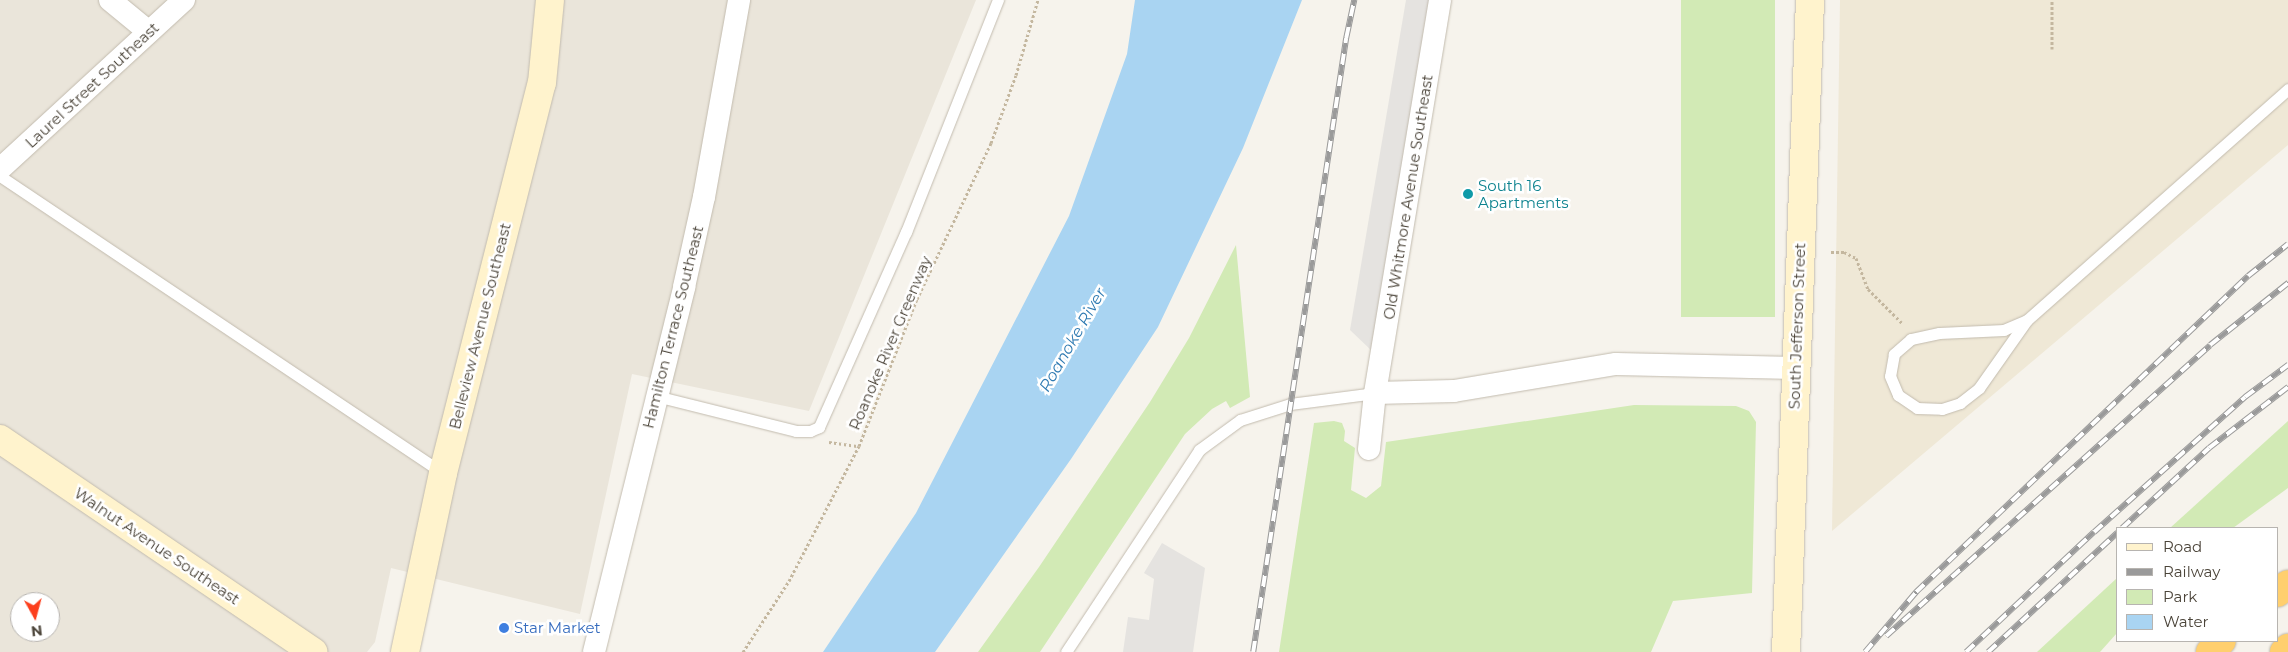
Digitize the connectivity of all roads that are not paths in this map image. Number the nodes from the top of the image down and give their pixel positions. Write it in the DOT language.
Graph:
graph roads {
  1 [pos="110,0"];
  2 [pos="184,0"];
  3 [pos="550,0"];
  4 [pos="739,0"];
  5 [pos="998,0"];
  6 [pos="1440,0"];
  7 [pos="1810,0"];
  8 [pos="149,32"];
  9 [pos="2288,89"];
  10 [pos="0,169"];
  11 [pos="0,176"];
  12 [pos="2028,320"];
  13 [pos="1795,368"];
  14 [pos="1375,393"];
  15 [pos="656,396"];
  16 [pos="0,439"];
  17 [pos="1369,449"];
  18 [pos="443,473"];
  19 [pos="2288,584"];
  20 [pos="2278,592"];
  21 [pos="2221,642"];
  22 [pos="2288,648"];
  23 [pos="314,652"];
  24 [pos="405,652"];
  25 [pos="594,652"];
  26 [pos="1066,652"];
  27 [pos="1786,652"];
  28 [pos="2210,652"];
  29 [pos="2284,652"];
  1 -- 8 [label="street"];
  2 -- 8 [label="street, Laurel Street Southeast"];
  3 -- 18 [label="street, Belleview Avenue Southeast"];
  4 -- 15 [label="street, Hamilton Terrace Southeast"];
  5 -- 15 [label="lane"];
  6 -- 14 [label="street, Old Whitmore Avenue Southeast"];
  7 -- 13 [label="street, South Jefferson Street"];
  8 -- 10 [label="street, Laurel Street Southeast"];
  9 -- 12 [label="lane"];
  11 -- 18 [label="lane"];
  12 -- 12 [label="lane"];
  13 -- 14 [label="street"];
  13 -- 27 [label="street, South Jefferson Street"];
  14 -- 17 [label="street, Old Whitmore Avenue Southeast"];
  14 -- 26 [label="lane"];
  15 -- 25 [label="street, Hamilton Terrace Southeast"];
  16 -- 23 [label="street, Walnut Avenue Southeast"];
  18 -- 24 [label="street, Belleview Avenue Southeast"];
  19 -- 20 [label="highway"];
  21 -- 28 [label="highway"];
  22 -- 29 [label="highway"];
}
